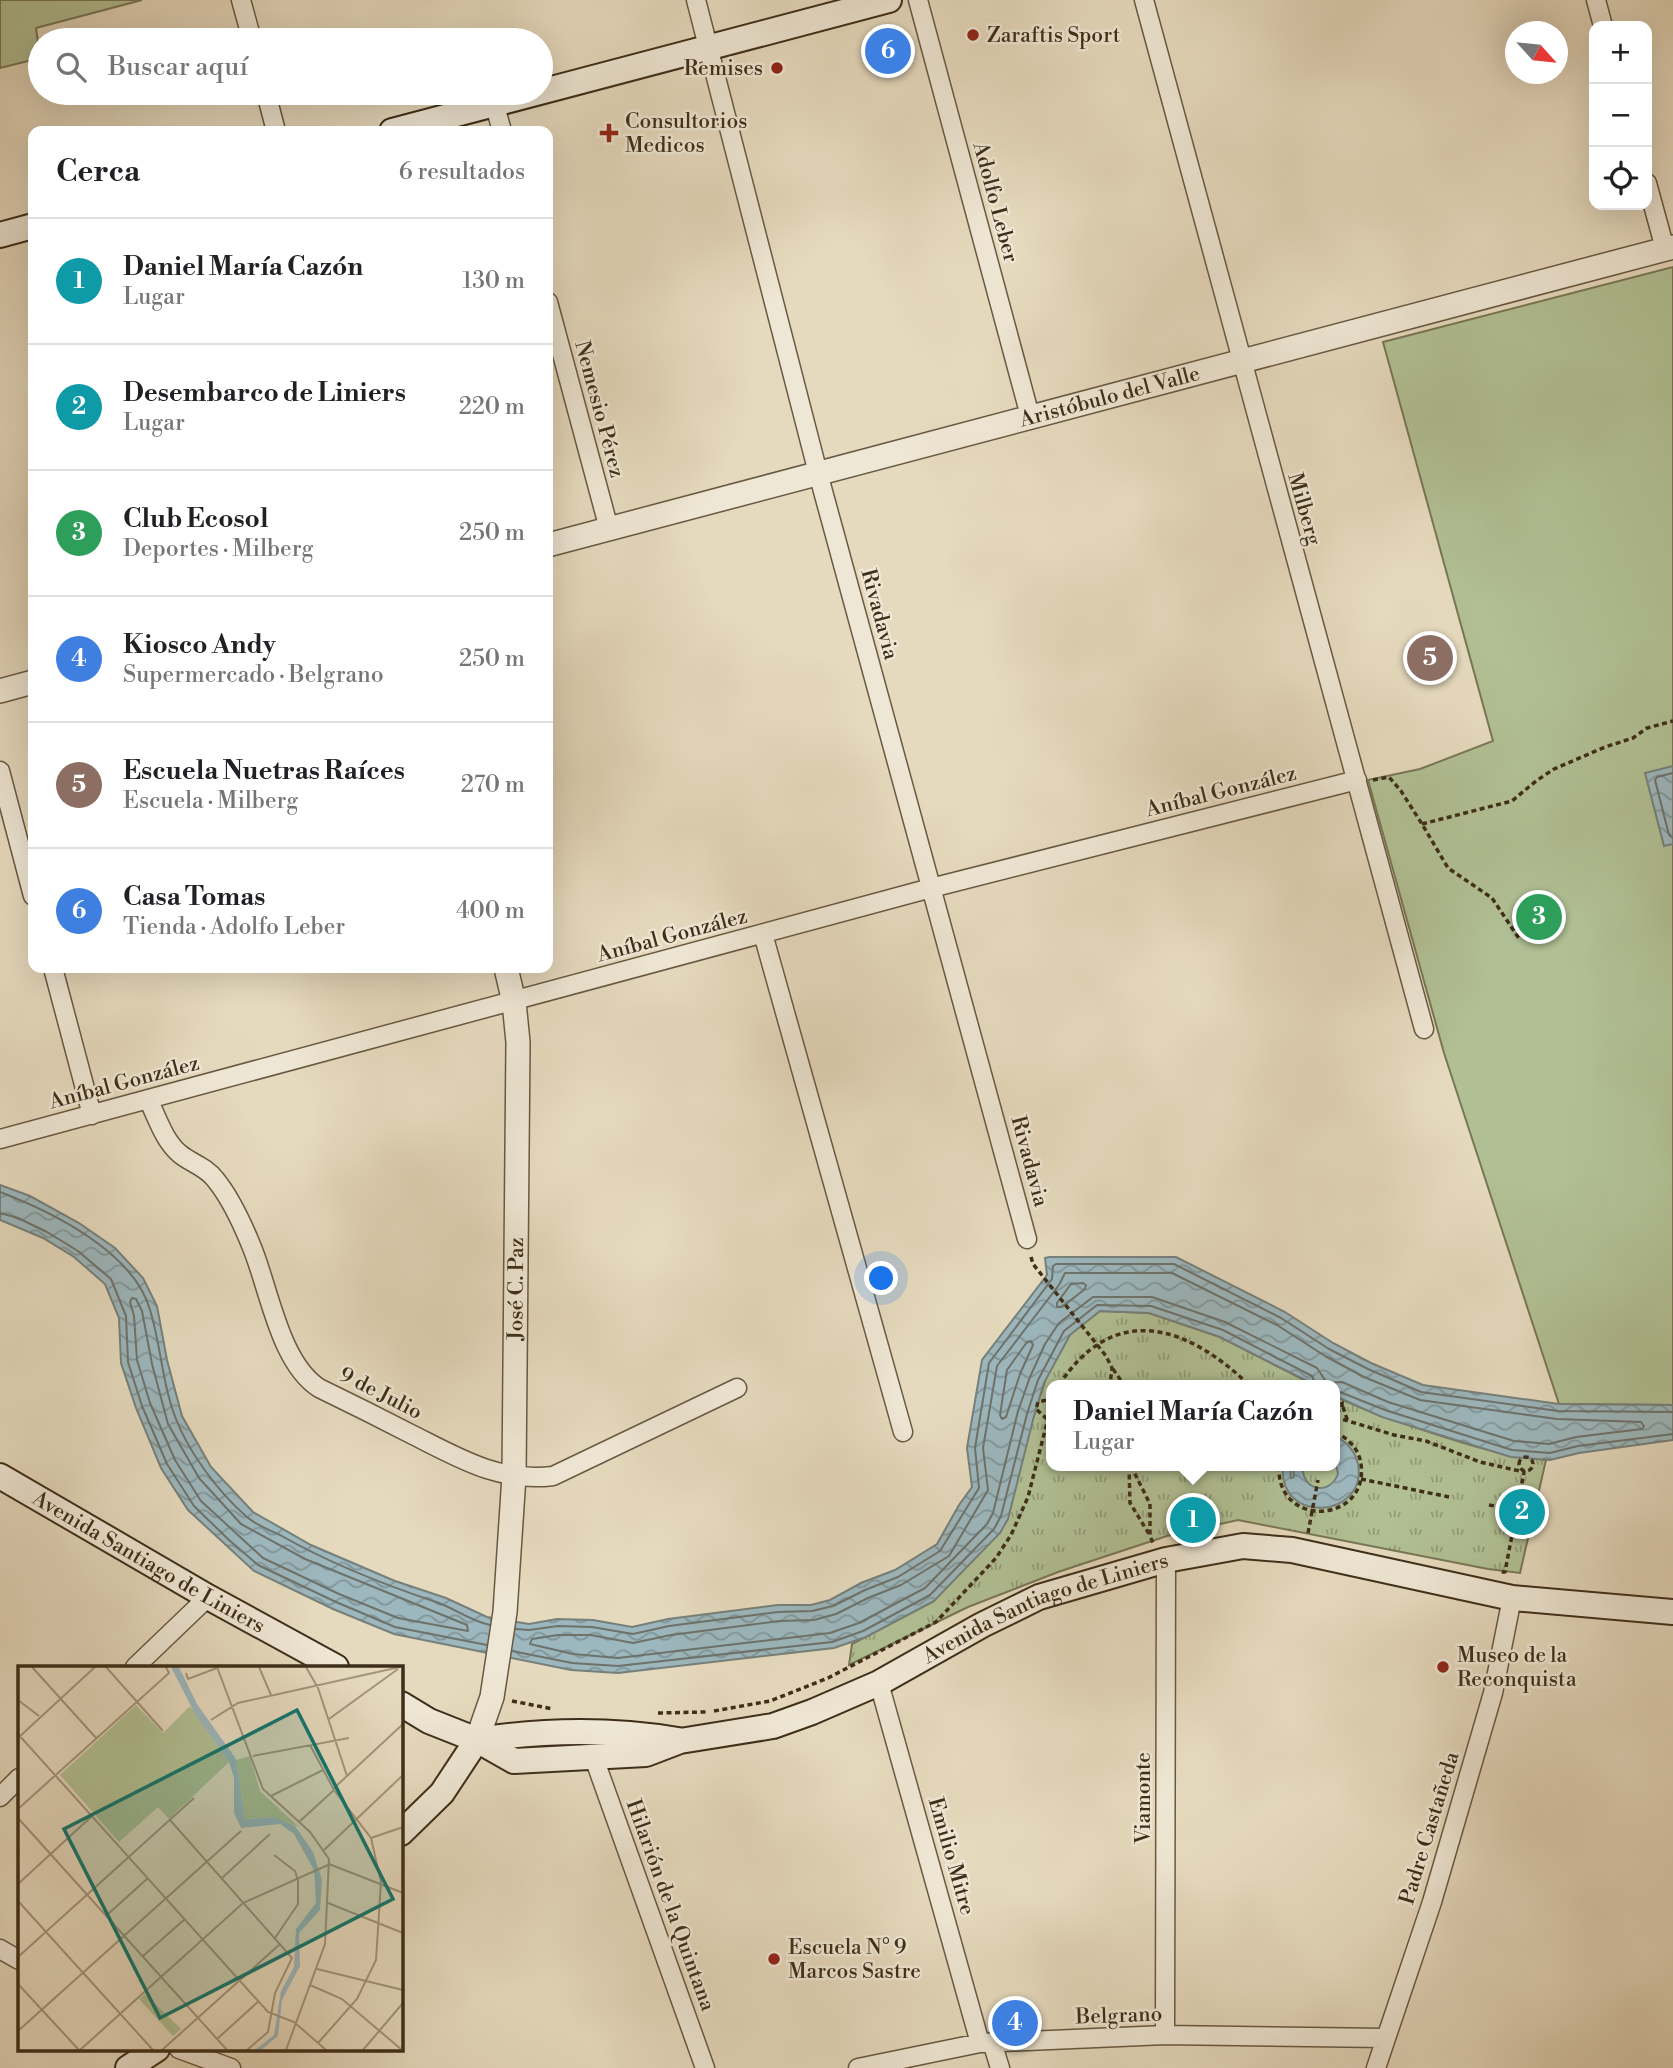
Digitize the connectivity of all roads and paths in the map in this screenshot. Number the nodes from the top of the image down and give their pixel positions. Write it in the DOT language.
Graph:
graph roads {
  1 [pos="241,0"];
  2 [pos="695,0"];
  3 [pos="889,0"];
  4 [pos="918,0"];
  5 [pos="1144,0"];
  6 [pos="1596,0"];
  7 [pos="1602,21"];
  8 [pos="249,28"];
  9 [pos="708,47"];
  10 [pos="553,90"];
  11 [pos="269,105"];
  12 [pos="499,105"];
  13 [pos="495,106"];
  14 [pos="275,126"];
  15 [pos="413,126"];
  16 [pos="501,126"];
  17 [pos="1652,198"];
  18 [pos="28,227"];
  19 [pos="0,235"];
  20 [pos="1669,248"];
  21 [pos="553,321"];
  22 [pos="1241,360"];
  23 [pos="1030,416"];
  24 [pos="818,472"];
  25 [pos="609,528"];
  26 [pos="553,544"];
  27 [pos="28,683"];
  28 [pos="0,691"];
  29 [pos="1673,721"];
  30 [pos="0,771"];
  31 [pos="1357,780"];
  32 [pos="1422,824"];
  33 [pos="28,877"];
  34 [pos="931,888"];
  35 [pos="763,934"];
  36 [pos="1520,940"];
  37 [pos="53,973"];
  38 [pos="507,973"];
  39 [pos="514,1002"];
  40 [pos="1424,1030"];
  41 [pos="148,1099"];
  42 [pos="92,1115"];
  43 [pos="0,1139"];
  44 [pos="1027,1239"];
  45 [pos="1033,1265"];
  46 [pos="1098,1344"];
  47 [pos="1112,1368"];
  48 [pos="1063,1380"];
  49 [pos="1111,1380"];
  50 [pos="1120,1380"];
  51 [pos="1243,1380"];
  52 [pos="737,1388"];
  53 [pos="1046,1400"];
  54 [pos="1342,1402"];
  55 [pos="1340,1412"];
  56 [pos="1046,1417"];
  57 [pos="1340,1418"];
  58 [pos="1348,1422"];
  59 [pos="1046,1427"];
  60 [pos="903,1432"];
  61 [pos="1340,1435"];
  62 [pos="1130,1471"];
  63 [pos="1133,1471"];
  64 [pos="1280,1471"];
  65 [pos="1524,1472"];
  66 [pos="0,1476"];
  67 [pos="514,1476"];
  68 [pos="1361,1479"];
  69 [pos="1318,1480"];
  70 [pos="1449,1497"];
  71 [pos="1489,1505"];
  72 [pos="1312,1510"];
  73 [pos="1517,1510"];
  74 [pos="1150,1536"];
  75 [pos="1307,1538"];
  76 [pos="1166,1560"];
  77 [pos="1485,1594"];
  78 [pos="208,1597"];
  79 [pos="1512,1598"];
  80 [pos="1673,1612"];
  81 [pos="136,1666"];
  82 [pos="334,1666"];
  83 [pos="879,1682"];
  84 [pos="493,1687"];
  85 [pos="402,1705"];
  86 [pos="557,1710"];
  87 [pos="651,1713"];
  88 [pos="477,1740"];
  89 [pos="680,1741"];
  90 [pos="594,1758"];
  91 [pos="18,1779"];
  92 [pos="0,1797"];
  93 [pos="402,1832"];
  94 [pos="0,1949"];
  95 [pos="18,1959"];
  96 [pos="1165,2035"];
  97 [pos="1385,2038"];
  98 [pos="986,2042"];
  99 [pos="155,2050"];
  100 [pos="182,2050"];
  101 [pos="128,2068"];
  102 [pos="231,2068"];
  103 [pos="705,2068"];
  104 [pos="858,2068"];
  105 [pos="1000,2068"];
  106 [pos="1376,2068"];
  1 -- 8 [label="street"];
  2 -- 9 [label="street, Rivadavia"];
  3 -- 9 [label="main road"];
  4 -- 23 [label="street, Adolfo Leber"];
  5 -- 22 [label="street, Milberg"];
  6 -- 7 [label="street"];
  9 -- 10 [label="main road"];
  9 -- 24 [label="street, Rivadavia"];
  11 -- 14 [label="street"];
  12 -- 13 [label="main road"];
  13 -- 15 [label="main road"];
  13 -- 16 [label="street"];
  17 -- 20 [label="street"];
  18 -- 19 [label="main road"];
  20 -- 22 [label="street, Aristóbulo del Valle"];
  21 -- 25 [label="street, Nemesio Pérez"];
  22 -- 23 [label="street, Aristóbulo del Valle"];
  22 -- 31 [label="street, Milberg"];
  23 -- 24 [label="street, Aristóbulo del Valle"];
  24 -- 25 [label="street, Aristóbulo del Valle"];
  24 -- 34 [label="street, Rivadavia"];
  25 -- 26 [label="street, Aristóbulo del Valle"];
  27 -- 28 [label="street"];
  29 -- 32 [label="path"];
  30 -- 33 [label="street"];
  31 -- 32 [label="path"];
  31 -- 34 [label="street, Aníbal González"];
  31 -- 40 [label="street, Milberg"];
  32 -- 36 [label="path"];
  34 -- 35 [label="street, Aníbal González"];
  34 -- 44 [label="street, Rivadavia"];
  35 -- 39 [label="street, Aníbal González"];
  35 -- 60 [label="street"];
  37 -- 42 [label="street"];
  38 -- 39 [label="street, José C. Paz"];
  39 -- 41 [label="street, Aníbal González"];
  39 -- 67 [label="street, José C. Paz"];
  41 -- 42 [label="street, Aníbal González"];
  41 -- 67 [label="street, 9 de Julio"];
  42 -- 43 [label="street, Aníbal González"];
  45 -- 46 [label="path"];
  46 -- 47 [label="path"];
  46 -- 48 [label="path"];
  46 -- 51 [label="path"];
  47 -- 49 [label="path"];
  47 -- 50 [label="path"];
  52 -- 67 [label="street, 9 de Julio"];
  53 -- 56 [label="path"];
  54 -- 55 [label="path"];
  54 -- 58 [label="path"];
  57 -- 58 [label="path"];
  58 -- 65 [label="path"];
  59 -- 87 [label="path"];
  61 -- 68 [label="path"];
  62 -- 74 [label="path"];
  63 -- 74 [label="path"];
  64 -- 72 [label="path"];
  65 -- 65 [label="path"];
  65 -- 73 [label="path"];
  66 -- 78 [label="main road, Avenida Santiago de Liniers"];
  67 -- 84 [label="street, José C. Paz"];
  68 -- 70 [label="path"];
  68 -- 72 [label="path"];
  69 -- 72 [label="path"];
  71 -- 73 [label="path"];
  72 -- 75 [label="path"];
  73 -- 77 [label="path"];
  74 -- 76 [label="path"];
  76 -- 77 [label="main road, Avenida Santiago de Liniers"];
  76 -- 83 [label="main road, Avenida Santiago de Liniers"];
  76 -- 96 [label="street, Viamonte"];
  77 -- 79 [label="main road, Avenida Santiago de Liniers"];
  78 -- 81 [label="street"];
  78 -- 82 [label="main road, Avenida Santiago de Liniers"];
  79 -- 80 [label="main road, Avenida Santiago de Liniers"];
  79 -- 97 [label="street, Padre Castañeda"];
  83 -- 89 [label="main road, Avenida Santiago de Liniers"];
  83 -- 98 [label="street, Emilio Mitre"];
  84 -- 86 [label="path"];
  84 -- 88 [label="street, José C. Paz"];
  85 -- 88 [label="main road, Avenida Santiago de Liniers"];
  88 -- 89 [label="main road, Avenida Santiago de Liniers"];
  88 -- 90 [label="main road, Avenida Santiago de Liniers"];
  88 -- 93 [label="main road"];
  89 -- 90 [label="main road, Avenida Santiago de Liniers"];
  90 -- 103 [label="street, Hilarión de la Quintana"];
  91 -- 92 [label="street"];
  94 -- 95 [label="street"];
  96 -- 97 [label="street, Belgrano"];
  96 -- 98 [label="street, Belgrano"];
  97 -- 106 [label="street, Padre Castañeda"];
  98 -- 104 [label="street, Belgrano"];
  98 -- 105 [label="street, Emilio Mitre"];
  99 -- 101 [label="main road"];
  100 -- 102 [label="street"];
}
